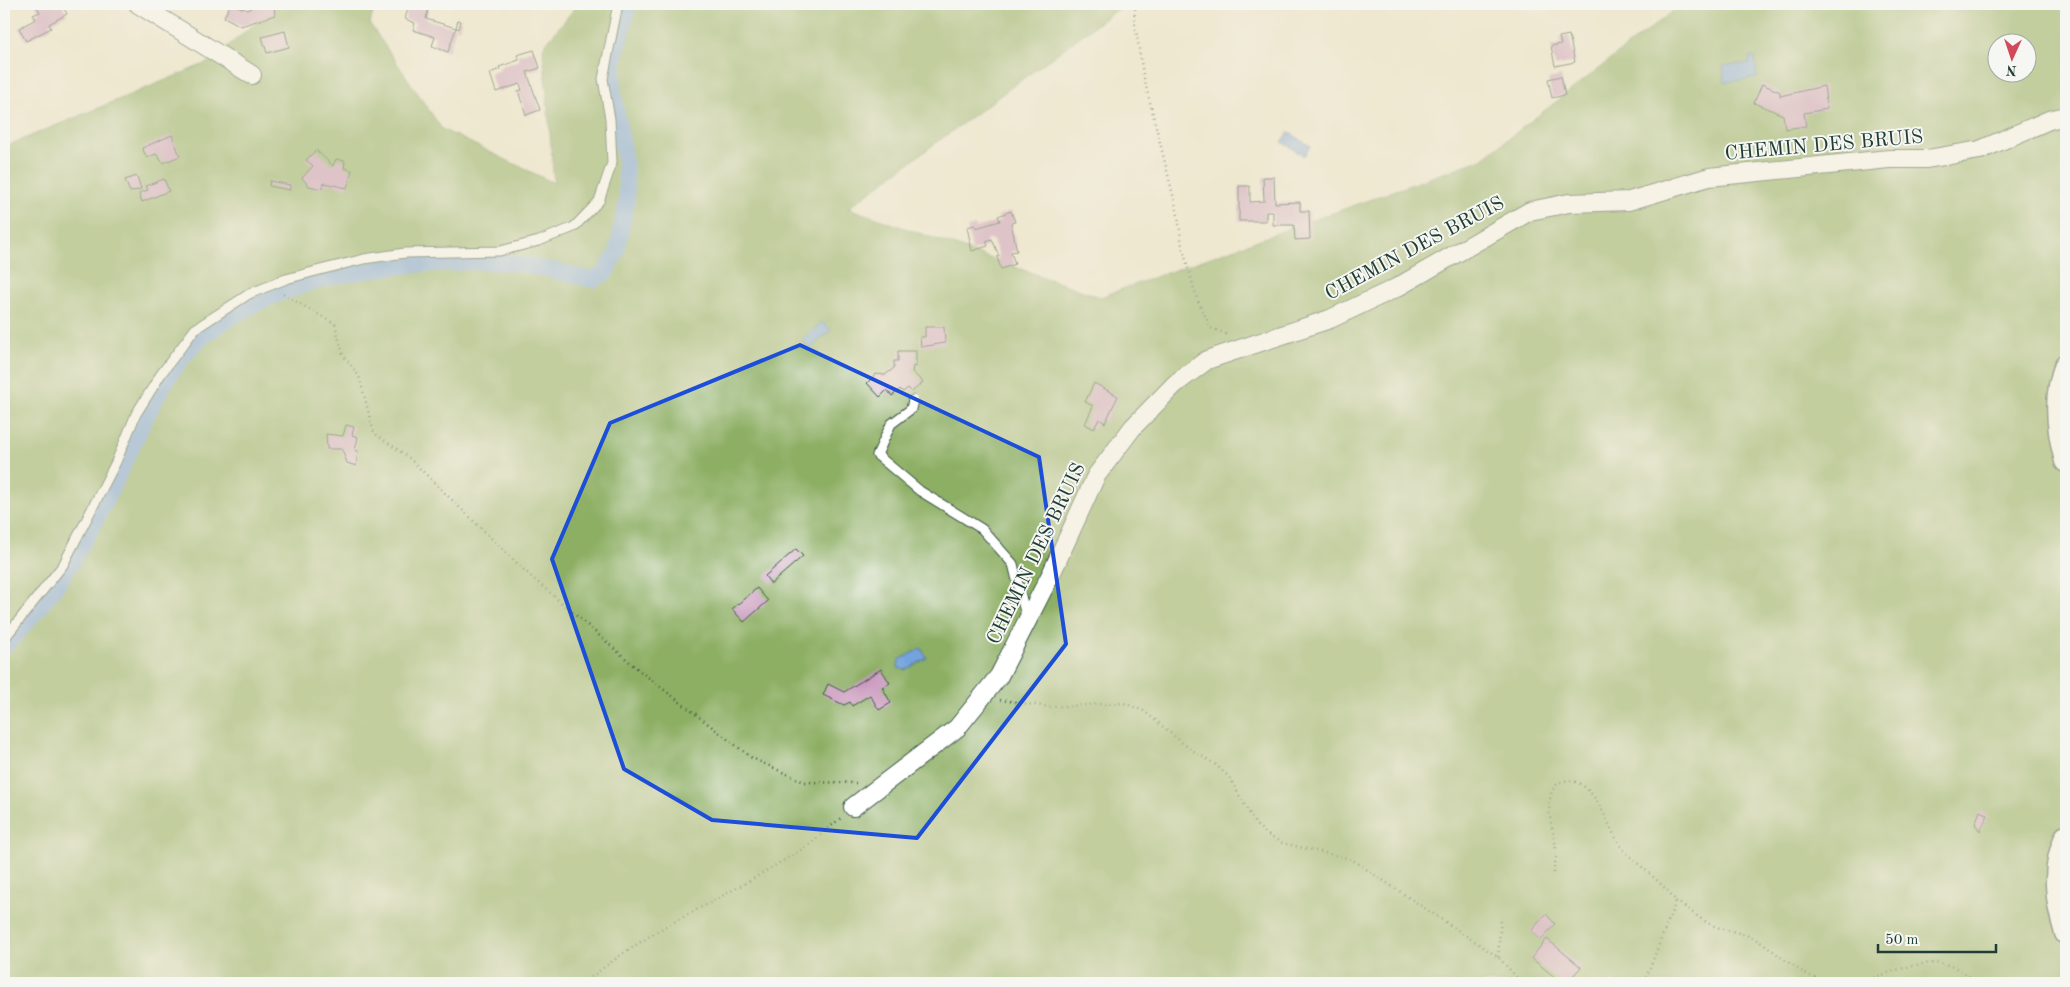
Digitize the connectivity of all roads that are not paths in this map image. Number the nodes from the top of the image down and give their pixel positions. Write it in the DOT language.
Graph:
graph roads {
  1 [pos="138,4"];
  2 [pos="618,4"];
  3 [pos="252,75"];
  4 [pos="2066,116"];
  5 [pos="2066,365"];
  6 [pos="913,400"];
  7 [pos="2066,461"];
  8 [pos="1027,623"];
  9 [pos="4,639"];
  10 [pos="853,807"];
  11 [pos="2066,837"];
  12 [pos="2066,933"];
  1 -- 3 [label="street"];
  2 -- 9 [label="lane"];
  4 -- 8 [label="street, CHEMIN DES BRUIS"];
  5 -- 7 [label="street"];
  6 -- 8 [label="lane"];
  8 -- 10 [label="street, CHEMIN DES BRUIS"];
  11 -- 12 [label="street"];
}
